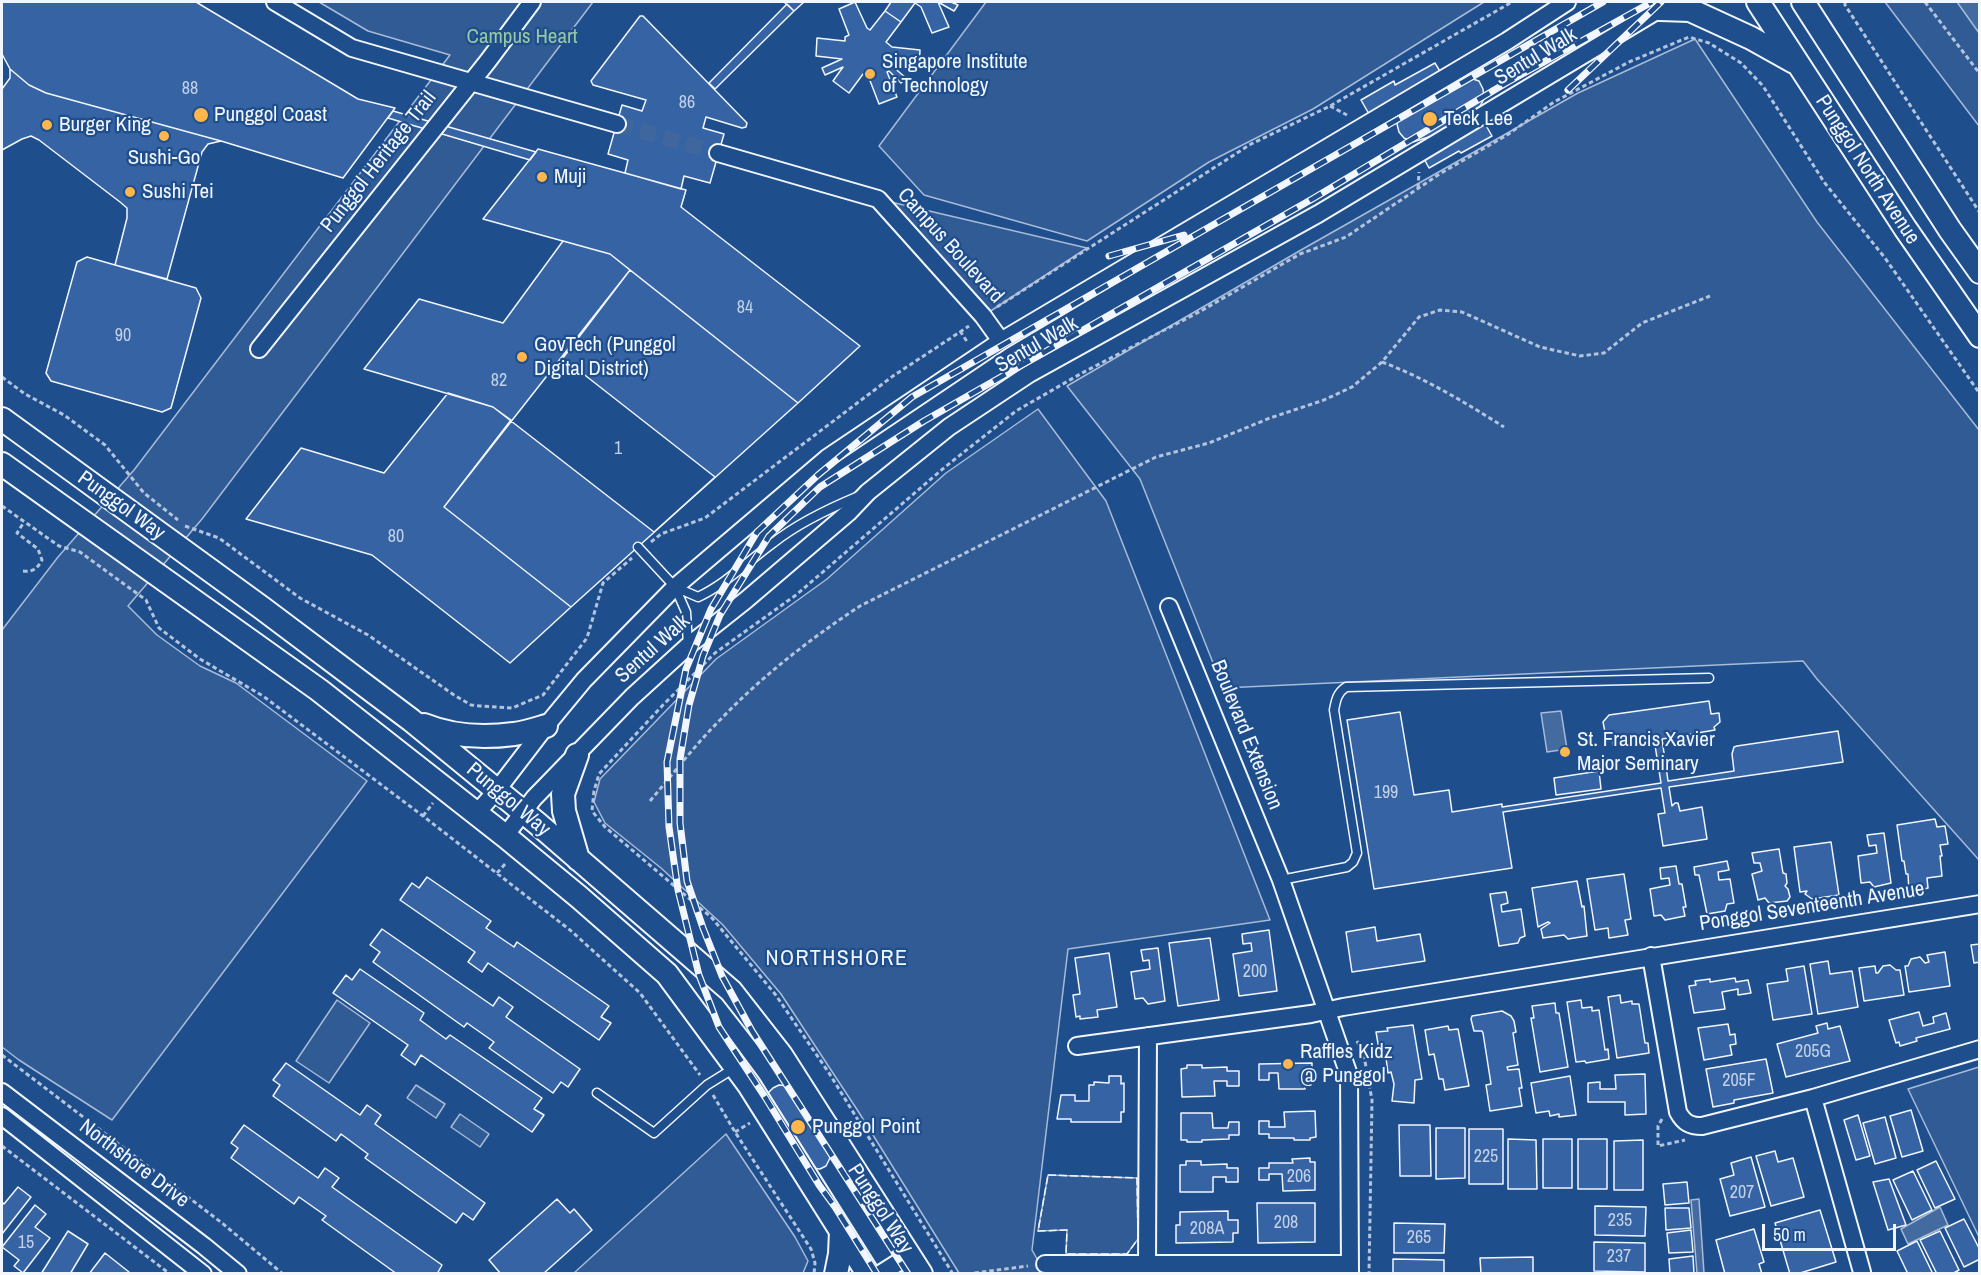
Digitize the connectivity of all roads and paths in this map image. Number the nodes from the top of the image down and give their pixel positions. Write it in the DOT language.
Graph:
graph roads {
  1 [pos="275,2"];
  2 [pos="532,2"];
  3 [pos="1512,2"];
  4 [pos="1567,2"];
  5 [pos="1758,2"];
  6 [pos="1803,2"];
  7 [pos="1818,2"];
  8 [pos="1845,2"];
  9 [pos="1924,2"];
  10 [pos="1667,5"];
  11 [pos="1824,32"];
  12 [pos="1798,64"];
  13 [pos="1980,74"];
  14 [pos="1330,106"];
  15 [pos="1356,111"];
  16 [pos="617,124"];
  17 [pos="718,153"];
  18 [pos="1980,213"];
  19 [pos="1980,272"];
  20 [pos="1710,296"];
  21 [pos="983,316"];
  22 [pos="1980,336"];
  23 [pos="1001,341"];
  24 [pos="260,349"];
  25 [pos="1382,362"];
  26 [pos="2,377"];
  27 [pos="1980,394"];
  28 [pos="2,419"];
  29 [pos="1504,427"];
  30 [pos="2,464"];
  31 [pos="868,492"];
  32 [pos="2,506"];
  33 [pos="24,522"];
  34 [pos="640,549"];
  35 [pos="23,571"];
  36 [pos="675,587"];
  37 [pos="1169,607"];
  38 [pos="687,646"];
  39 [pos="1709,678"];
  40 [pos="411,720"];
  41 [pos="546,726"];
  42 [pos="577,755"];
  43 [pos="498,790"];
  44 [pos="650,801"];
  45 [pos="523,811"];
  46 [pos="592,811"];
  47 [pos="476,814"];
  48 [pos="505,836"];
  49 [pos="578,859"];
  50 [pos="1281,880"];
  51 [pos="1980,904"];
  52 [pos="1651,956"];
  53 [pos="1328,1010"];
  54 [pos="1148,1036"];
  55 [pos="1077,1046"];
  56 [pos="1980,1049"];
  57 [pos="2,1055"];
  58 [pos="736,1067"];
  59 [pos="829,1072"];
  60 [pos="824,1076"];
  61 [pos="707,1085"];
  62 [pos="2,1092"];
  63 [pos="597,1094"];
  64 [pos="1813,1098"];
  65 [pos="2,1116"];
  66 [pos="754,1121"];
  67 [pos="735,1132"];
  68 [pos="2,1146"];
  69 [pos="841,1231"];
  70 [pos="1045,1264"];
  71 [pos="1147,1264"];
  72 [pos="1370,1267"];
  73 [pos="918,1269"];
  74 [pos="1350,1269"];
  75 [pos="1862,1272"];
  76 [pos="171,1274"];
  77 [pos="203,1274"];
  78 [pos="238,1274"];
  79 [pos="283,1274"];
  80 [pos="814,1274"];
  81 [pos="836,1274"];
  82 [pos="868,1274"];
  83 [pos="880,1274"];
  84 [pos="968,1274"];
  85 [pos="1369,1274"];
  1 -- 16 [label="street"];
  2 -- 24 [label="street, Punggol Heritage Trail"];
  3 -- 14 [label="path"];
  4 -- 23 [label="street, Sentul Walk"];
  5 -- 12 [label="main road, Punggol North Avenue"];
  6 -- 11 [label="main road, Punggol North Avenue"];
  7 -- 11 [label="main road"];
  8 -- 18 [label="path"];
  9 -- 13 [label="path"];
  10 -- 12 [label="main road"];
  10 -- 31 [label="street, Sentul Walk"];
  11 -- 19 [label="main road, Punggol North Avenue"];
  12 -- 22 [label="main road, Punggol North Avenue"];
  14 -- 15 [label="path"];
  14 -- 21 [label="path"];
  17 -- 21 [label="street, Campus Boulevard"];
  20 -- 25 [label="path"];
  21 -- 23 [label="street, Campus Boulevard"];
  21 -- 34 [label="path"];
  23 -- 36 [label="street, Sentul Walk"];
  25 -- 29 [label="path"];
  25 -- 44 [label="path"];
  26 -- 34 [label="path"];
  27 -- 46 [label="path"];
  28 -- 40 [label="main road, Punggol Way"];
  30 -- 47 [label="main road, Punggol Way"];
  31 -- 36 [label="lane"];
  31 -- 38 [label="street, Sentul Walk"];
  32 -- 33 [label="path"];
  33 -- 35 [label="path"];
  33 -- 61 [label="path"];
  34 -- 36 [label="lane"];
  36 -- 38 [label="lane"];
  36 -- 41 [label="street, Sentul Walk"];
  37 -- 50 [label="street, Boulevard Extension"];
  38 -- 42 [label="street, Sentul Walk"];
  39 -- 50 [label="lane"];
  40 -- 41 [label="main road"];
  40 -- 43 [label="main road, Punggol Way"];
  41 -- 43 [label="street, Sentul Walk"];
  42 -- 45 [label="street, Sentul Walk"];
  42 -- 49 [label="main road"];
  43 -- 45 [label="main road, Punggol Way"];
  43 -- 47 [label="street, Sentul Walk"];
  45 -- 48 [label="street, Sentul Walk"];
  45 -- 49 [label="main road, Punggol Way"];
  47 -- 48 [label="main road, Punggol Way"];
  48 -- 58 [label="main road, Punggol Way"];
  49 -- 73 [label="main road, Punggol Way"];
  50 -- 53 [label="street"];
  51 -- 52 [label="street, Ponggol Seventeenth Avenue"];
  52 -- 53 [label="street, Ponggol Seventeenth Avenue"];
  52 -- 64 [label="street"];
  53 -- 54 [label="street, Ponggol Seventeenth Avenue"];
  53 -- 74 [label="street"];
  54 -- 55 [label="street, Ponggol Seventeenth Avenue"];
  54 -- 71 [label="street"];
  56 -- 64 [label="street"];
  57 -- 79 [label="path"];
  58 -- 61 [label="lane"];
  58 -- 69 [label="main road, Punggol Way"];
  59 -- 60 [label="path"];
  61 -- 63 [label="lane"];
  61 -- 67 [label="path"];
  62 -- 78 [label="street, Northshore Drive"];
  64 -- 75 [label="street"];
  65 -- 77 [label="street, Northshore Drive"];
  66 -- 67 [label="path"];
  67 -- 80 [label="path"];
  68 -- 76 [label="path"];
  69 -- 81 [label="main road"];
  69 -- 82 [label="main road, Punggol Way"];
  70 -- 71 [label="street"];
  70 -- 84 [label="path"];
  71 -- 74 [label="street"];
  72 -- 85 [label="path"];
  73 -- 83 [label="street"];
}
